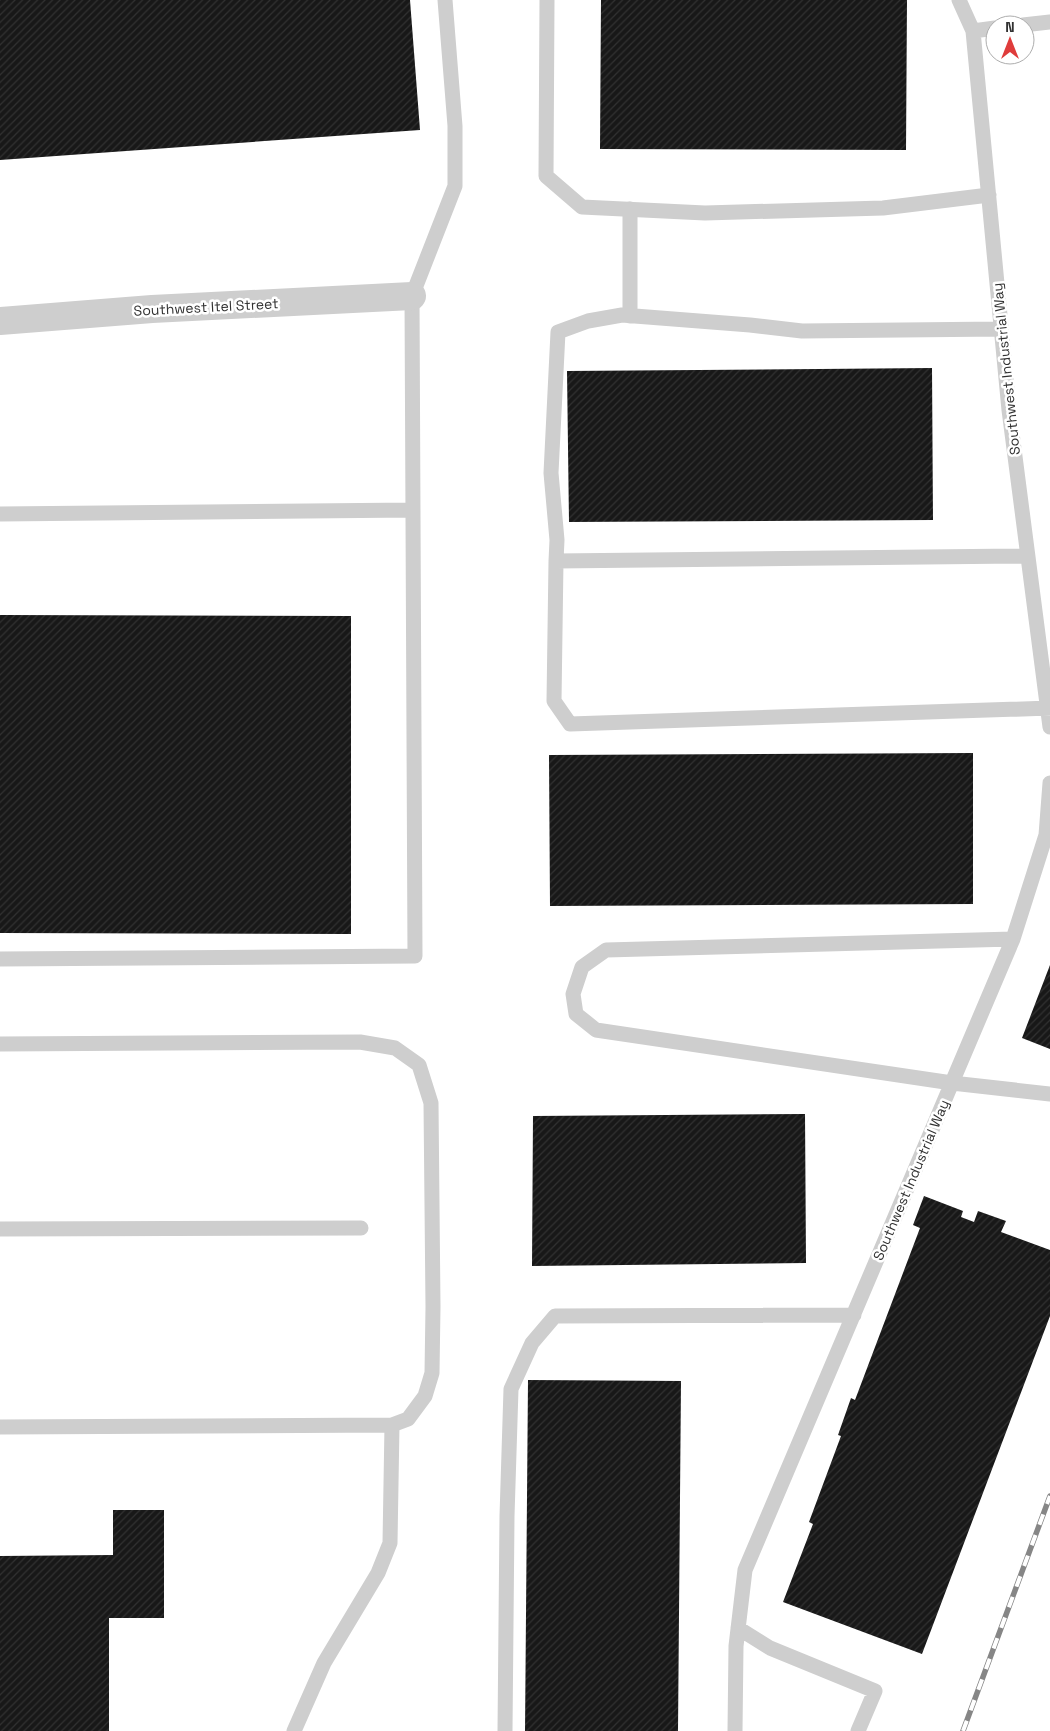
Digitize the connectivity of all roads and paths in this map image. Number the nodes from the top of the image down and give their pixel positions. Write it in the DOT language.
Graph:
graph roads {
  1 [pos="445,0"];
  2 [pos="547,0"];
  3 [pos="959,0"];
  4 [pos="1050,22"];
  5 [pos="1035,24"];
  6 [pos="985,29"];
  7 [pos="973,31"];
  8 [pos="989,195"];
  9 [pos="630,209"];
  10 [pos="412,296"];
  11 [pos="630,316"];
  12 [pos="0,321"];
  13 [pos="1001,329"];
  14 [pos="413,510"];
  15 [pos="0,514"];
  16 [pos="1028,556"];
  17 [pos="556,561"];
  18 [pos="1049,708"];
  19 [pos="1050,727"];
  20 [pos="1050,783"];
  21 [pos="1013,939"];
  22 [pos="0,959"];
  23 [pos="0,1044"];
  24 [pos="952,1083"];
  25 [pos="1050,1094"];
  26 [pos="361,1228"];
  27 [pos="0,1229"];
  28 [pos="854,1315"];
  29 [pos="392,1425"];
  30 [pos="0,1427"];
  31 [pos="738,1628"];
  32 [pos="294,1731"];
  33 [pos="505,1731"];
  34 [pos="735,1731"];
  35 [pos="858,1731"];
  1 -- 10 [label="lane"];
  2 -- 9 [label="lane"];
  3 -- 7 [label="lane, Southwest Industrial Way"];
  4 -- 5 [label="lane"];
  6 -- 7 [label="lane"];
  7 -- 8 [label="lane, Southwest Industrial Way"];
  8 -- 9 [label="lane"];
  8 -- 13 [label="lane, Southwest Industrial Way"];
  9 -- 11 [label="lane"];
  10 -- 12 [label="street, Southwest Itel Street"];
  10 -- 14 [label="lane"];
  11 -- 13 [label="lane"];
  11 -- 17 [label="lane"];
  13 -- 16 [label="lane, Southwest Industrial Way"];
  14 -- 15 [label="lane"];
  14 -- 22 [label="lane"];
  16 -- 17 [label="lane"];
  16 -- 18 [label="lane, Southwest Industrial Way"];
  17 -- 18 [label="lane"];
  18 -- 19 [label="lane, Southwest Industrial Way"];
  20 -- 21 [label="lane, Southwest Industrial Way"];
  21 -- 24 [label="lane, Southwest Industrial Way"];
  21 -- 24 [label="lane"];
  23 -- 29 [label="lane"];
  24 -- 25 [label="lane"];
  24 -- 28 [label="lane, Southwest Industrial Way"];
  26 -- 27 [label="lane"];
  28 -- 31 [label="lane, Southwest Industrial Way"];
  28 -- 33 [label="lane"];
  29 -- 30 [label="lane"];
  29 -- 32 [label="lane"];
  31 -- 34 [label="lane, Southwest Industrial Way"];
  31 -- 35 [label="lane"];
}
